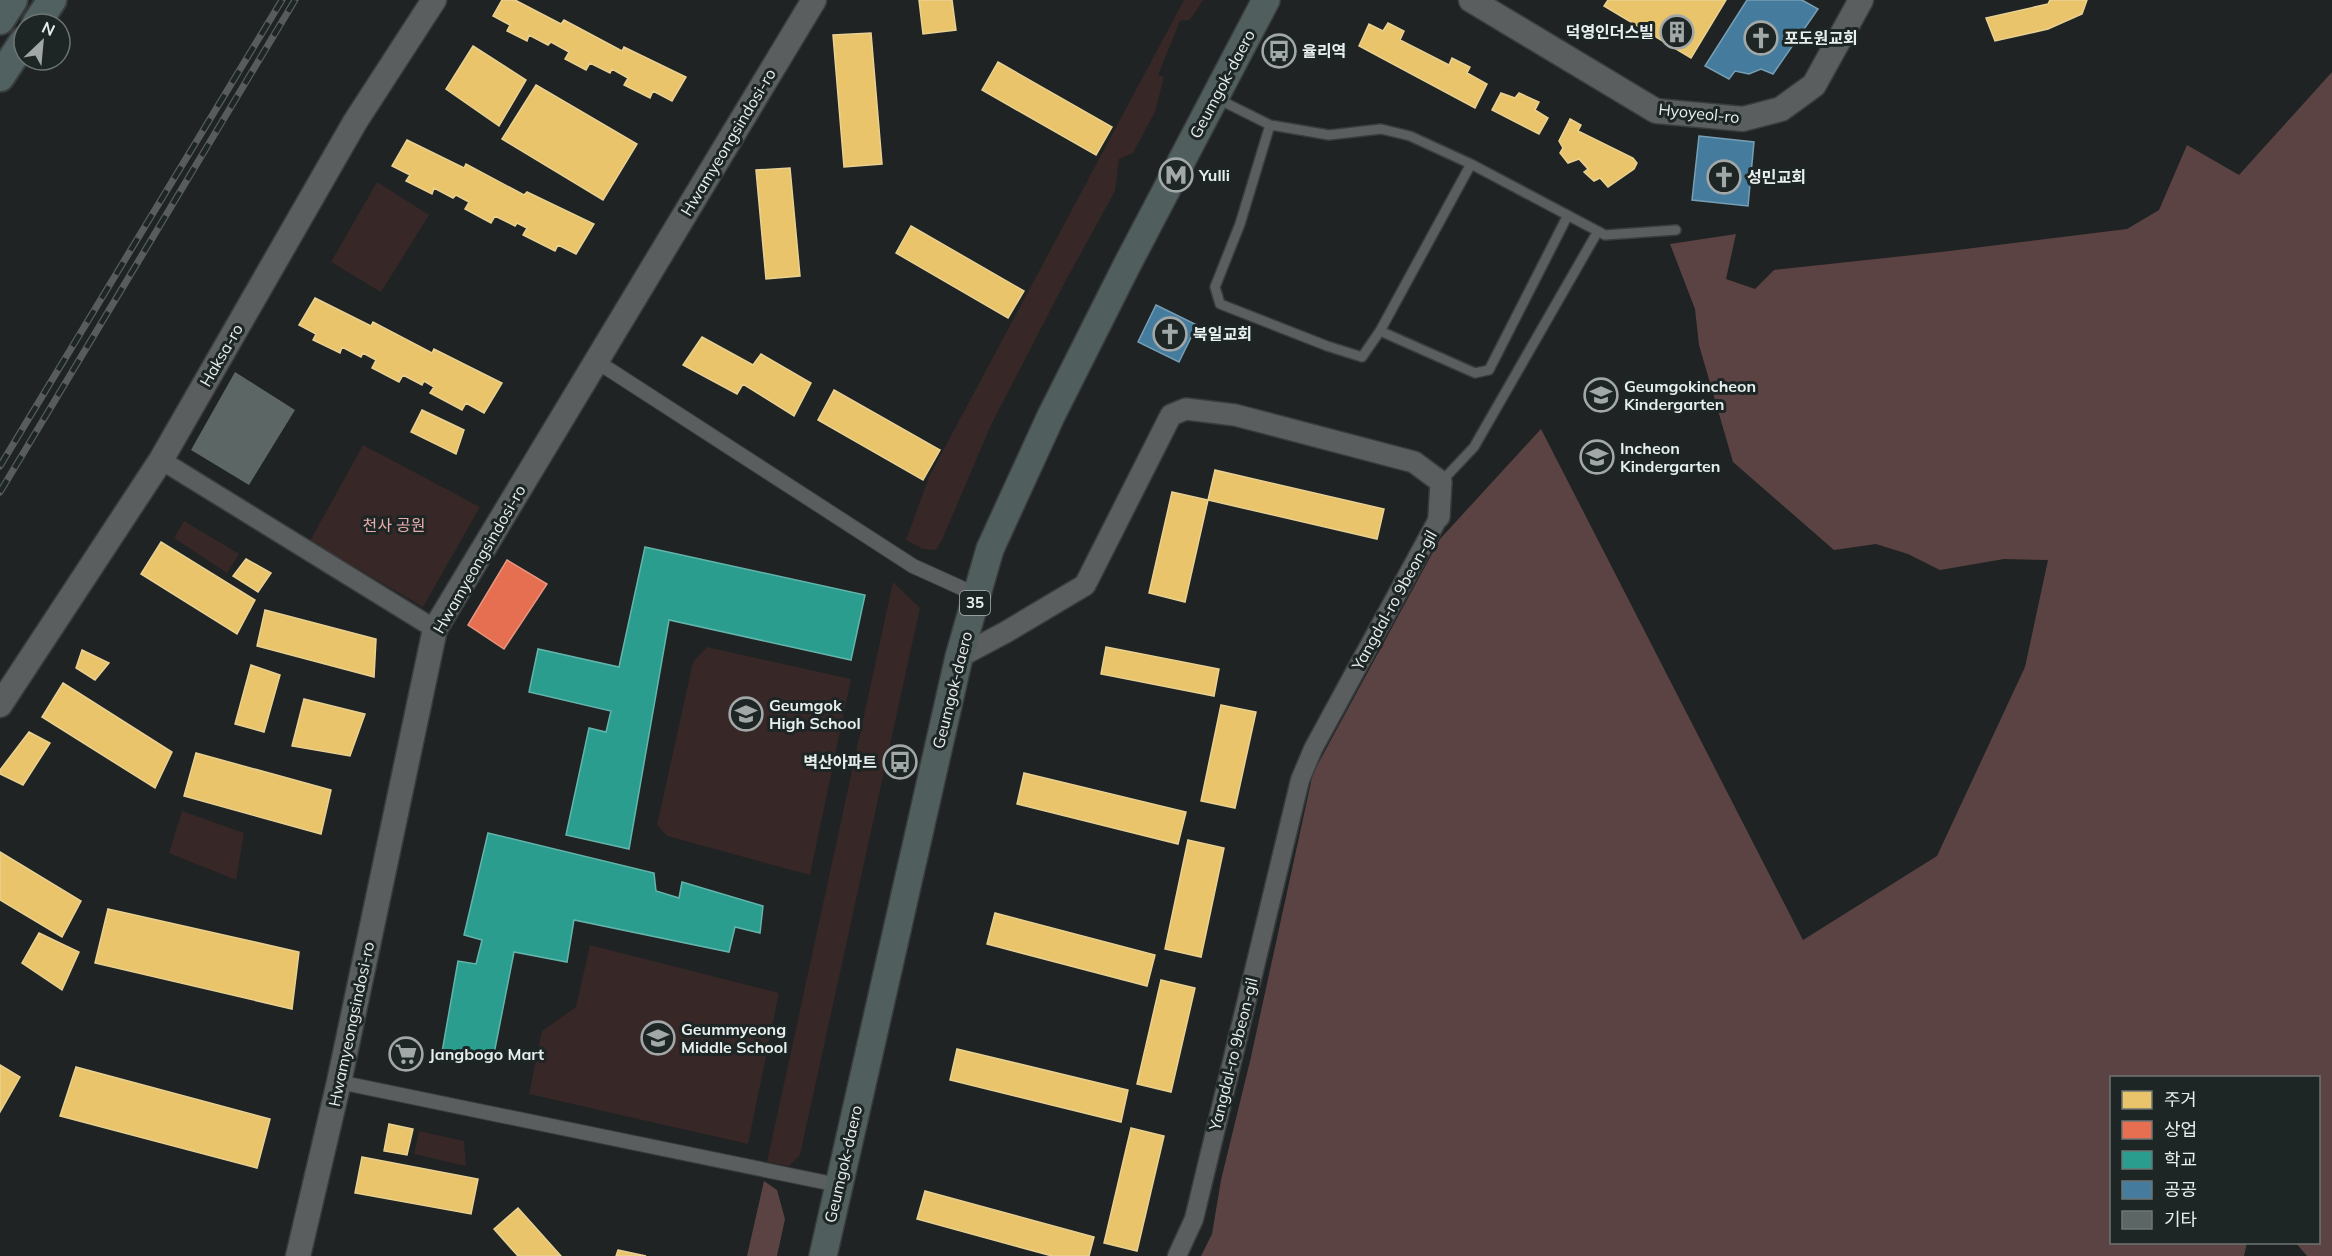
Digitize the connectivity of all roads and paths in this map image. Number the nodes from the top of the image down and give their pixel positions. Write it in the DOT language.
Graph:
graph roads {
  1 [pos="14,0"];
  2 [pos="434,0"];
  3 [pos="814,0"];
  4 [pos="1471,0"];
  5 [pos="1862,0"];
  6 [pos="1269,4"];
  7 [pos="0,20"];
  8 [pos="12,59"];
  9 [pos="0,77"];
  10 [pos="1215,97"];
  11 [pos="1270,125"];
  12 [pos="1471,164"];
  13 [pos="1568,215"];
  14 [pos="1676,230"];
  15 [pos="1598,231"];
  16 [pos="1380,331"];
  17 [pos="596,361"];
  18 [pos="161,460"];
  19 [pos="1441,482"];
  20 [pos="1439,517"];
  21 [pos="974,607"];
  22 [pos="435,629"];
  23 [pos="1006,633"];
  24 [pos="959,657"];
  25 [pos="0,705"];
  26 [pos="339,1082"];
  27 [pos="838,1185"];
  28 [pos="298,1256"];
  29 [pos="823,1256"];
  30 [pos="1177,1256"];
  1 -- 7 [label="highway"];
  2 -- 18 [label="main road, Haksa-ro"];
  3 -- 17 [label="main road, Hwamyeongsindosi-ro"];
  4 -- 5 [label="main road, Hyoyeol-ro"];
  6 -- 10 [label="main road, Geumgok-daero / 35"];
  8 -- 9 [label="highway"];
  10 -- 11 [label="lane"];
  10 -- 21 [label="main road, Geumgok-daero / 35"];
  11 -- 12 [label="lane"];
  11 -- 16 [label="lane"];
  12 -- 13 [label="lane"];
  12 -- 16 [label="lane"];
  13 -- 15 [label="lane"];
  13 -- 16 [label="lane"];
  14 -- 15 [label="lane"];
  15 -- 19 [label="lane"];
  17 -- 21 [label="street"];
  17 -- 22 [label="main road, Hwamyeongsindosi-ro"];
  18 -- 22 [label="street"];
  18 -- 25 [label="main road, Haksa-ro"];
  19 -- 20 [label="street, Yangdal-ro 9beon-gil"];
  19 -- 23 [label="street"];
  20 -- 30 [label="street, Yangdal-ro 9beon-gil"];
  21 -- 23 [label="street"];
  21 -- 24 [label="main road, Geumgok-daero / 35"];
  22 -- 26 [label="main road, Hwamyeongsindosi-ro"];
  23 -- 24 [label="street"];
  24 -- 27 [label="main road, Geumgok-daero / 35"];
  26 -- 27 [label="street"];
  26 -- 28 [label="main road, Hwamyeongsindosi-ro"];
  27 -- 29 [label="main road, Geumgok-daero / 35"];
}
